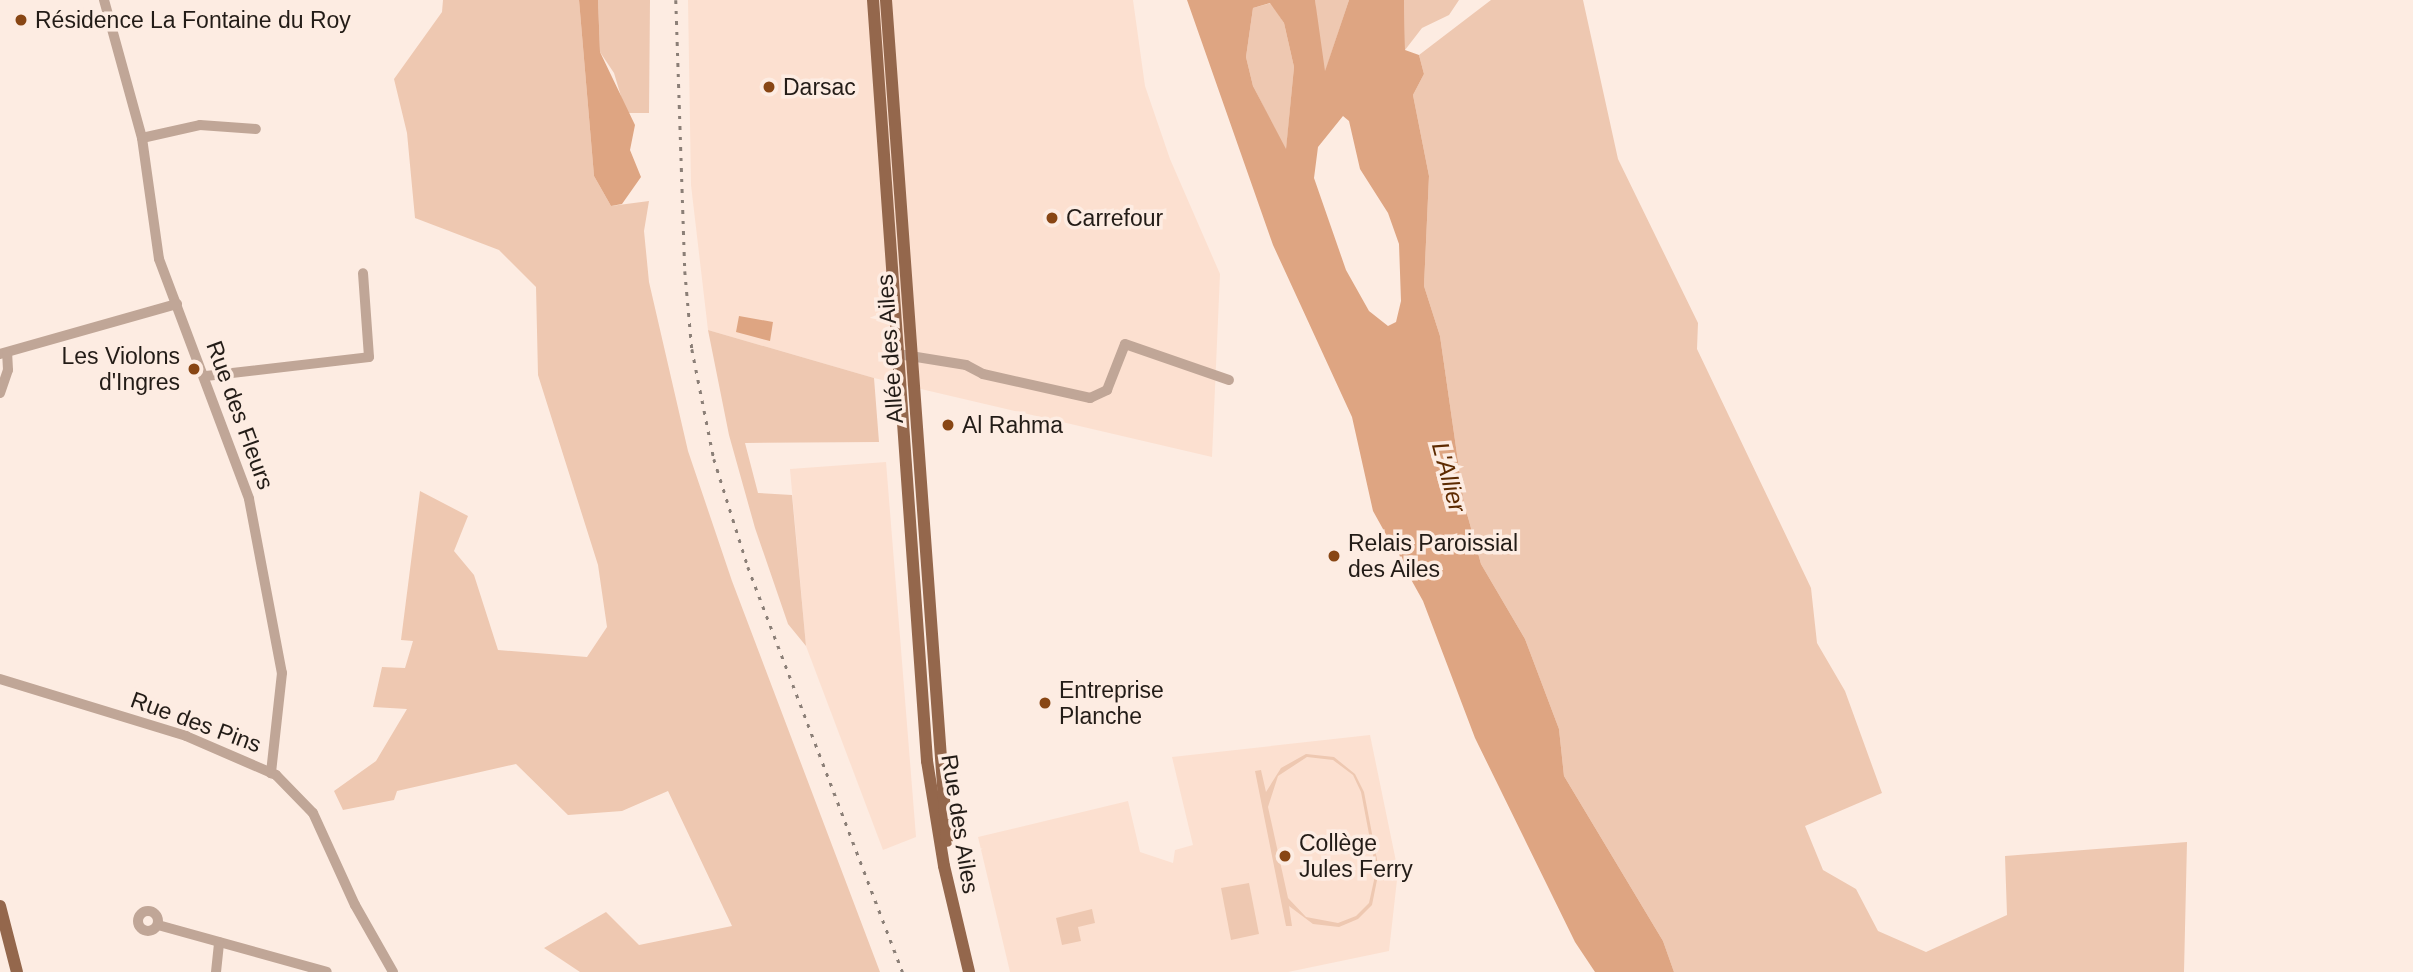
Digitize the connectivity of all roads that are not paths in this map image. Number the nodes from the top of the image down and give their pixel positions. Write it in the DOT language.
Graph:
graph roads {
  1 [pos="104,0"];
  2 [pos="873,0"];
  3 [pos="886,0"];
  4 [pos="256,129"];
  5 [pos="142,138"];
  6 [pos="363,272"];
  7 [pos="177,304"];
  8 [pos="3,354"];
  9 [pos="898,354"];
  10 [pos="912,356"];
  11 [pos="206,376"];
  12 [pos="1229,380"];
  13 [pos="0,393"];
  14 [pos="0,679"];
  15 [pos="922,681"];
  16 [pos="936,694"];
  17 [pos="271,773"];
  18 [pos="0,906"];
  19 [pos="158,925"];
  20 [pos="219,942"];
  21 [pos="17,972"];
  22 [pos="216,972"];
  23 [pos="327,972"];
  24 [pos="393,972"];
  25 [pos="969,972"];
  26 [pos="975,972"];
  1 -- 5 [label="street, Rue des Fleurs"];
  2 -- 9 [label="main road, Allée des Ailes"];
  3 -- 10 [label="main road, Allée des Ailes"];
  4 -- 5 [label="street"];
  5 -- 7 [label="street, Rue des Fleurs"];
  6 -- 11 [label="street"];
  7 -- 8 [label="street"];
  7 -- 11 [label="street, Rue des Fleurs"];
  8 -- 13 [label="street"];
  9 -- 10 [label="street"];
  9 -- 15 [label="main road, Allée des Ailes"];
  10 -- 12 [label="street"];
  10 -- 16 [label="main road, Allée des Ailes"];
  11 -- 17 [label="street, Rue des Fleurs"];
  14 -- 17 [label="street, Rue des Pins"];
  15 -- 25 [label="main road, Rue des Ailes"];
  16 -- 26 [label="main road, Rue des Ailes"];
  17 -- 24 [label="street, Rue des Pins"];
  18 -- 21 [label="main road"];
  19 -- 20 [label="street"];
  20 -- 22 [label="street"];
  20 -- 23 [label="street"];
}
